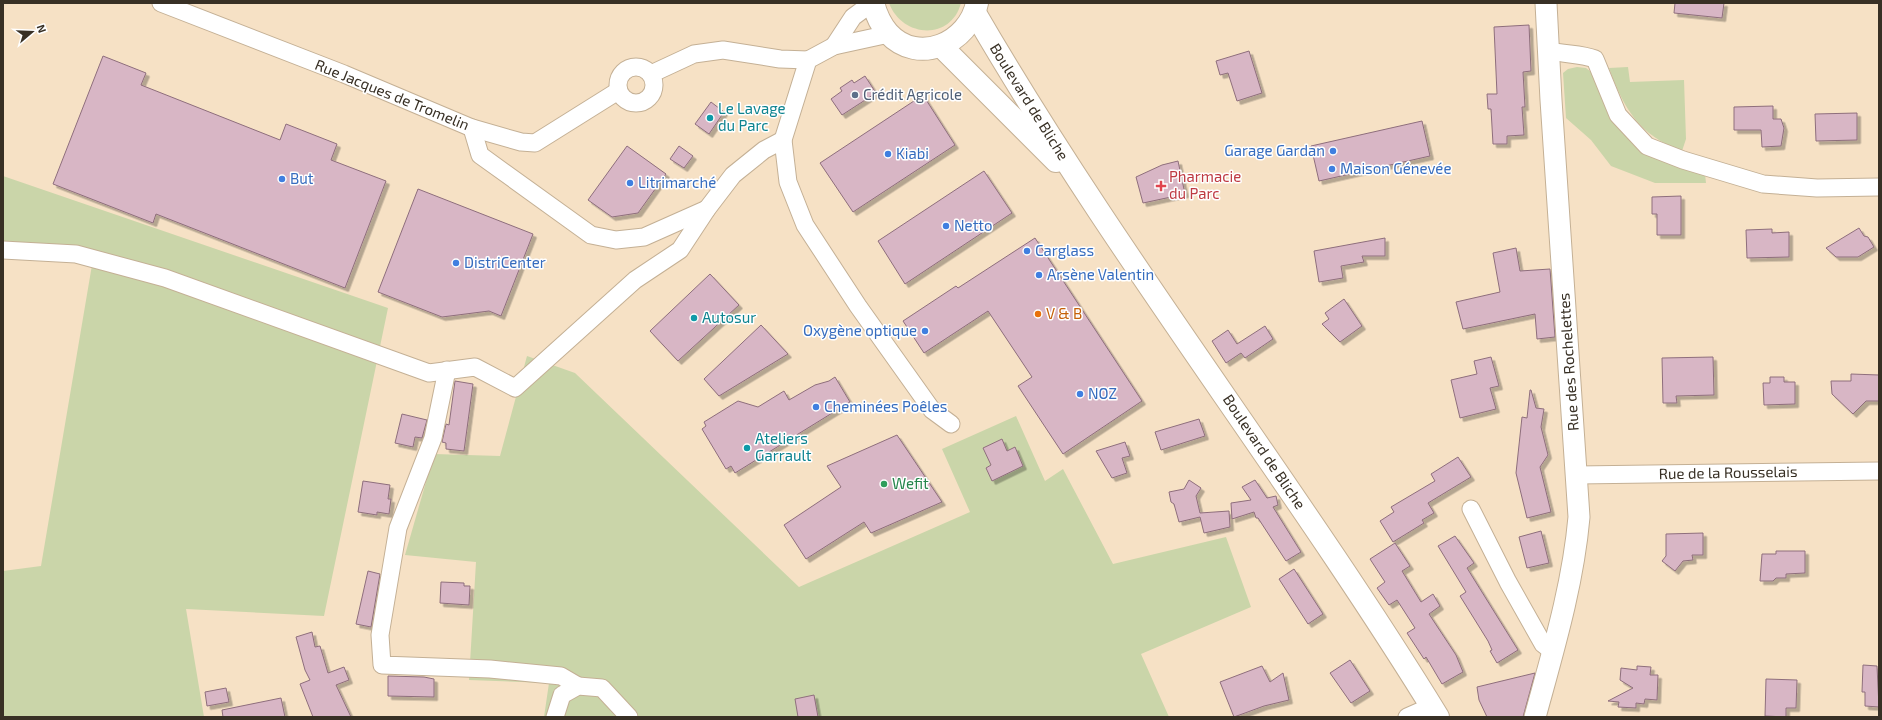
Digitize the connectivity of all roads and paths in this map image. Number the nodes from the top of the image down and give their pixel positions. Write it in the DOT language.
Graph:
graph roads {
  1 [pos="161,3"];
  2 [pos="872,3"];
  3 [pos="1546,3"];
  4 [pos="976,8"];
  5 [pos="889,34"];
  6 [pos="834,46"];
  7 [pos="941,46"];
  8 [pos="1548,50"];
  9 [pos="808,60"];
  10 [pos="651,74"];
  11 [pos="618,91"];
  12 [pos="472,128"];
  13 [pos="783,140"];
  14 [pos="1879,187"];
  15 [pos="1084,190"];
  16 [pos="707,209"];
  17 [pos="3,250"];
  18 [pos="447,370"];
  19 [pos="951,424"];
  20 [pos="1879,471"];
  21 [pos="1577,475"];
  22 [pos="1471,509"];
  23 [pos="1552,651"];
  24 [pos="578,686"];
  25 [pos="1435,712"];
  26 [pos="555,717"];
  27 [pos="629,717"];
  28 [pos="1408,717"];
  29 [pos="1535,717"];
  1 -- 12 [label="street, Rue Jacques de Tromelin"];
  2 -- 5 [label="main road"];
  2 -- 6 [label="street"];
  3 -- 8 [label="street, Rue des Rochelettes"];
  4 -- 7 [label="main road"];
  4 -- 15 [label="main road, Boulevard de Bliche"];
  5 -- 6 [label="street"];
  5 -- 7 [label="main road"];
  6 -- 9 [label="street"];
  7 -- 15 [label="main road, Boulevard de Bliche"];
  8 -- 14 [label="street"];
  8 -- 21 [label="street, Rue des Rochelettes"];
  9 -- 10 [label="street"];
  9 -- 13 [label="street"];
  10 -- 11 [label="street"];
  10 -- 11 [label="street"];
  11 -- 12 [label="street, Rue Jacques de Tromelin"];
  12 -- 16 [label="street"];
  13 -- 16 [label="street"];
  13 -- 19 [label="street"];
  15 -- 25 [label="main road, Boulevard de Bliche"];
  16 -- 18 [label="street"];
  17 -- 18 [label="street"];
  18 -- 24 [label="street"];
  20 -- 21 [label="street, Rue de la Rousselais"];
  21 -- 23 [label="street, Rue des Rochelettes"];
  22 -- 23 [label="street"];
  23 -- 29 [label="street, Rue des Rochelettes"];
  24 -- 26 [label="street"];
  24 -- 27 [label="street"];
  25 -- 28 [label="street"];
}
